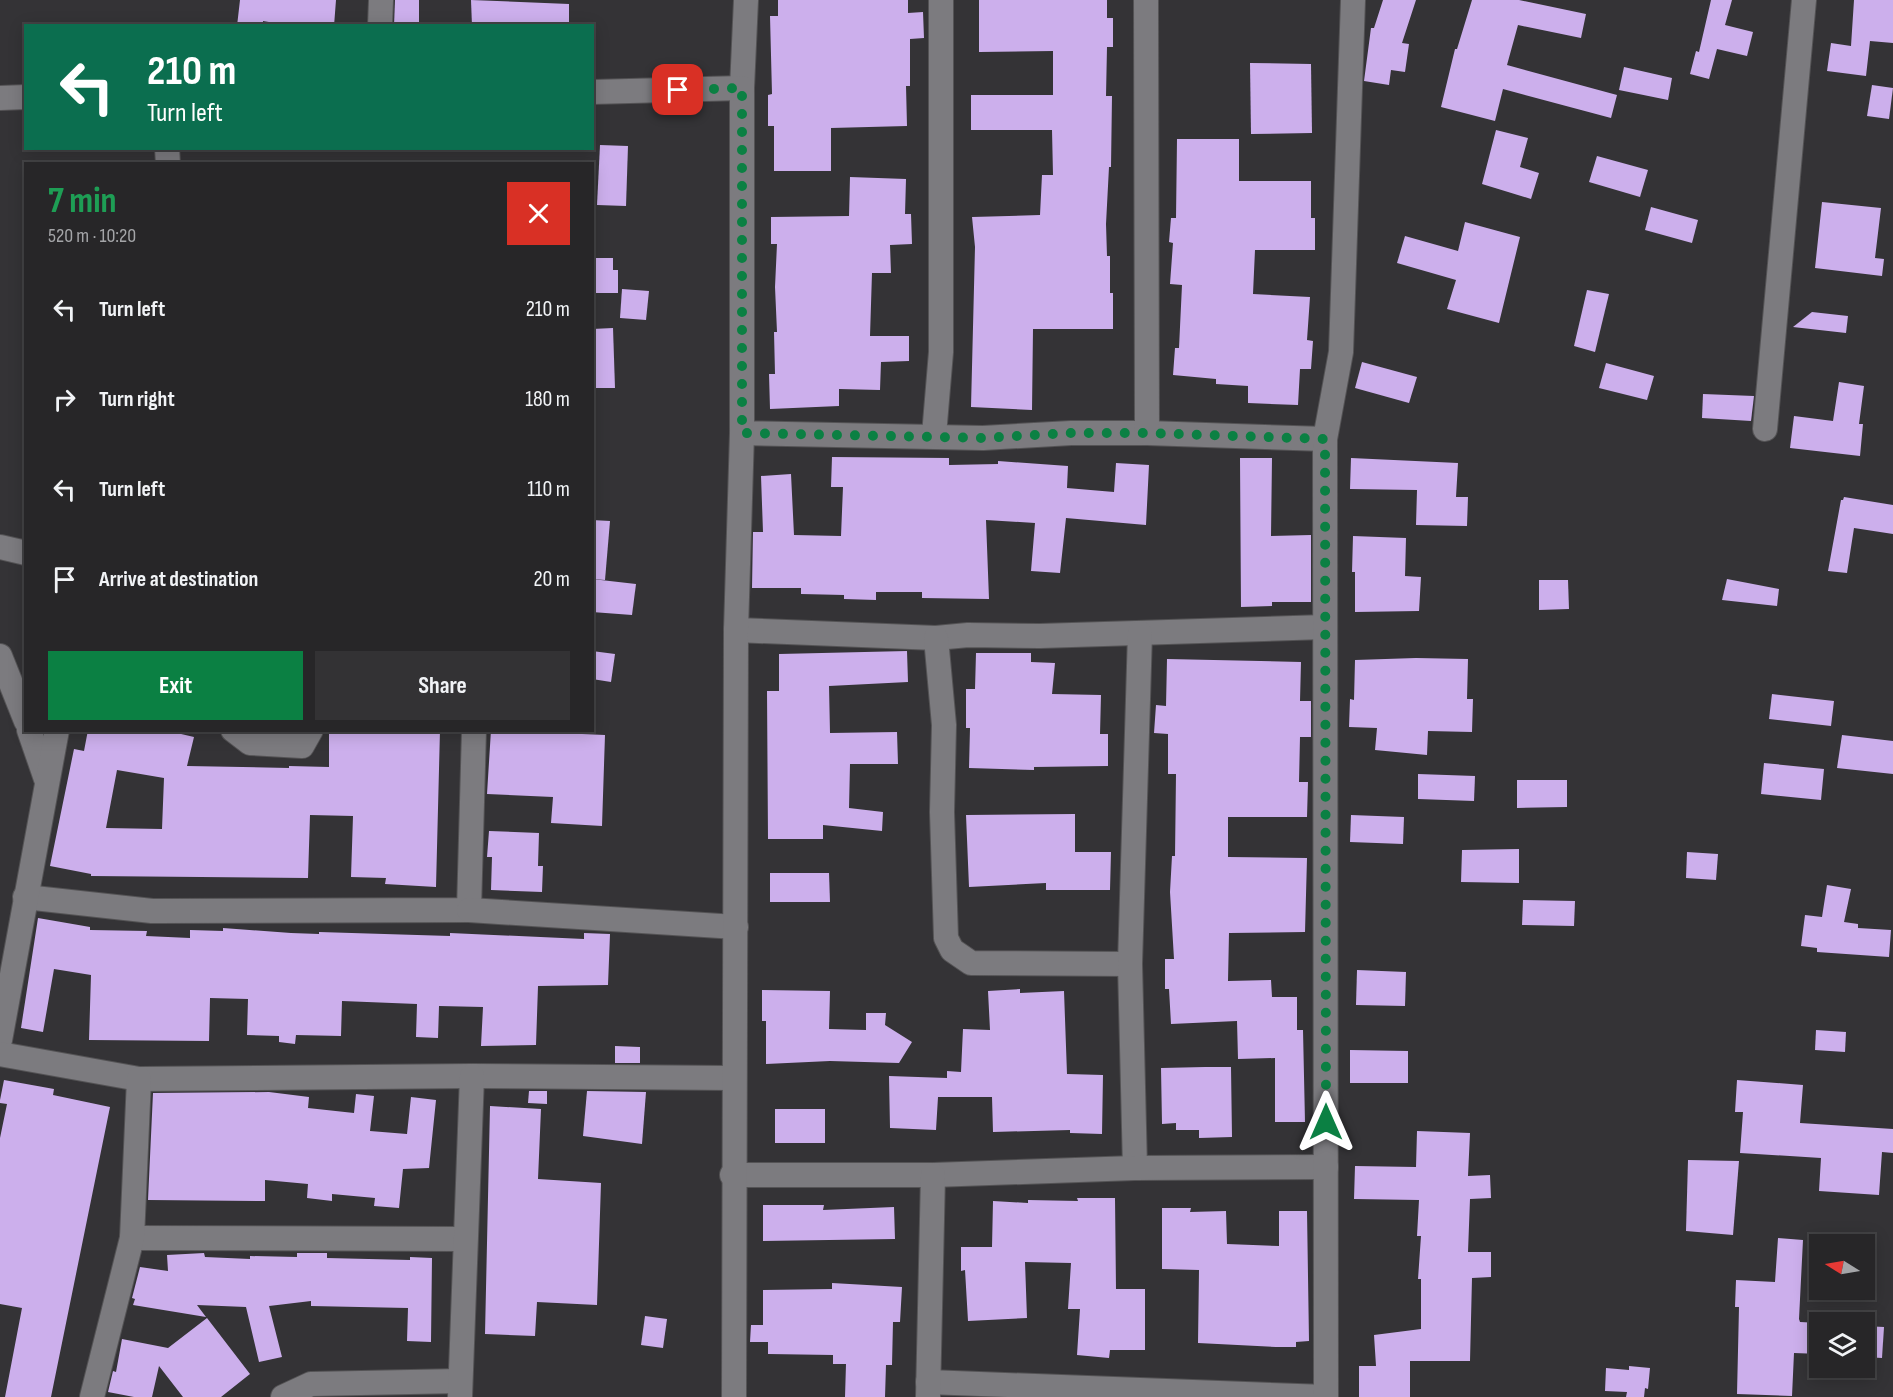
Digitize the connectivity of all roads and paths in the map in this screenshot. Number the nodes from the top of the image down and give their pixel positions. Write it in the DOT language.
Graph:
graph roads {
  1 [pos="381,0"];
  2 [pos="746,0"];
  3 [pos="941,0"];
  4 [pos="1146,0"];
  5 [pos="1353,0"];
  6 [pos="1804,0"];
  7 [pos="380,24"];
  8 [pos="742,88"];
  9 [pos="594,92"];
  10 [pos="24,97"];
  11 [pos="0,98"];
  12 [pos="1765,429"];
  13 [pos="742,433"];
  14 [pos="1147,433"];
  15 [pos="934,435"];
  16 [pos="1325,439"];
  17 [pos="0,547"];
  18 [pos="24,553"];
  19 [pos="1325,627"];
  20 [pos="736,630"];
  21 [pos="1140,633"];
  22 [pos="936,638"];
  23 [pos="0,656"];
  24 [pos="24,716"];
  25 [pos="30,732"];
  26 [pos="57,732"];
  27 [pos="236,732"];
  28 [pos="310,732"];
  29 [pos="474,732"];
  30 [pos="46,781"];
  31 [pos="25,897"];
  32 [pos="469,910"];
  33 [pos="736,927"];
  34 [pos="1130,964"];
  35 [pos="0,1040"];
  36 [pos="0,1054"];
  37 [pos="472,1076"];
  38 [pos="733,1078"];
  39 [pos="139,1079"];
  40 [pos="1326,1167"];
  41 [pos="1135,1168"];
  42 [pos="732,1175"];
  43 [pos="933,1175"];
  44 [pos="132,1238"];
  45 [pos="465,1239"];
  46 [pos="460,1389"];
  47 [pos="928,1390"];
  48 [pos="1121,1393"];
  49 [pos="92,1397"];
  50 [pos="283,1397"];
  51 [pos="734,1397"];
  52 [pos="1326,1397"];
  1 -- 7 [label="street"];
  2 -- 8 [label="street"];
  3 -- 15 [label="street"];
  4 -- 14 [label="street"];
  5 -- 16 [label="street"];
  6 -- 12 [label="street"];
  8 -- 9 [label="street"];
  8 -- 13 [label="street"];
  10 -- 11 [label="street"];
  13 -- 15 [label="street"];
  13 -- 20 [label="street"];
  14 -- 15 [label="street"];
  14 -- 16 [label="street"];
  16 -- 19 [label="street"];
  17 -- 18 [label="street"];
  19 -- 21 [label="street"];
  19 -- 40 [label="street"];
  20 -- 22 [label="street"];
  20 -- 33 [label="street"];
  21 -- 22 [label="street"];
  21 -- 34 [label="street"];
  22 -- 34 [label="street"];
  23 -- 24 [label="street"];
  25 -- 30 [label="street"];
  26 -- 30 [label="street"];
  27 -- 28 [label="street"];
  29 -- 32 [label="street"];
  30 -- 31 [label="street"];
  31 -- 32 [label="street"];
  31 -- 35 [label="street"];
  32 -- 33 [label="street"];
  33 -- 38 [label="street"];
  34 -- 41 [label="street"];
  36 -- 39 [label="street"];
  37 -- 38 [label="street"];
  37 -- 39 [label="street"];
  37 -- 45 [label="street"];
  38 -- 42 [label="street"];
  39 -- 44 [label="street"];
  40 -- 41 [label="street"];
  40 -- 52 [label="street"];
  41 -- 43 [label="street"];
  42 -- 43 [label="street"];
  42 -- 51 [label="street"];
  43 -- 47 [label="street"];
  44 -- 45 [label="street"];
  44 -- 49 [label="street"];
  45 -- 46 [label="street"];
  46 -- 50 [label="street"];
  47 -- 48 [label="street"];
  48 -- 52 [label="street"];
}
